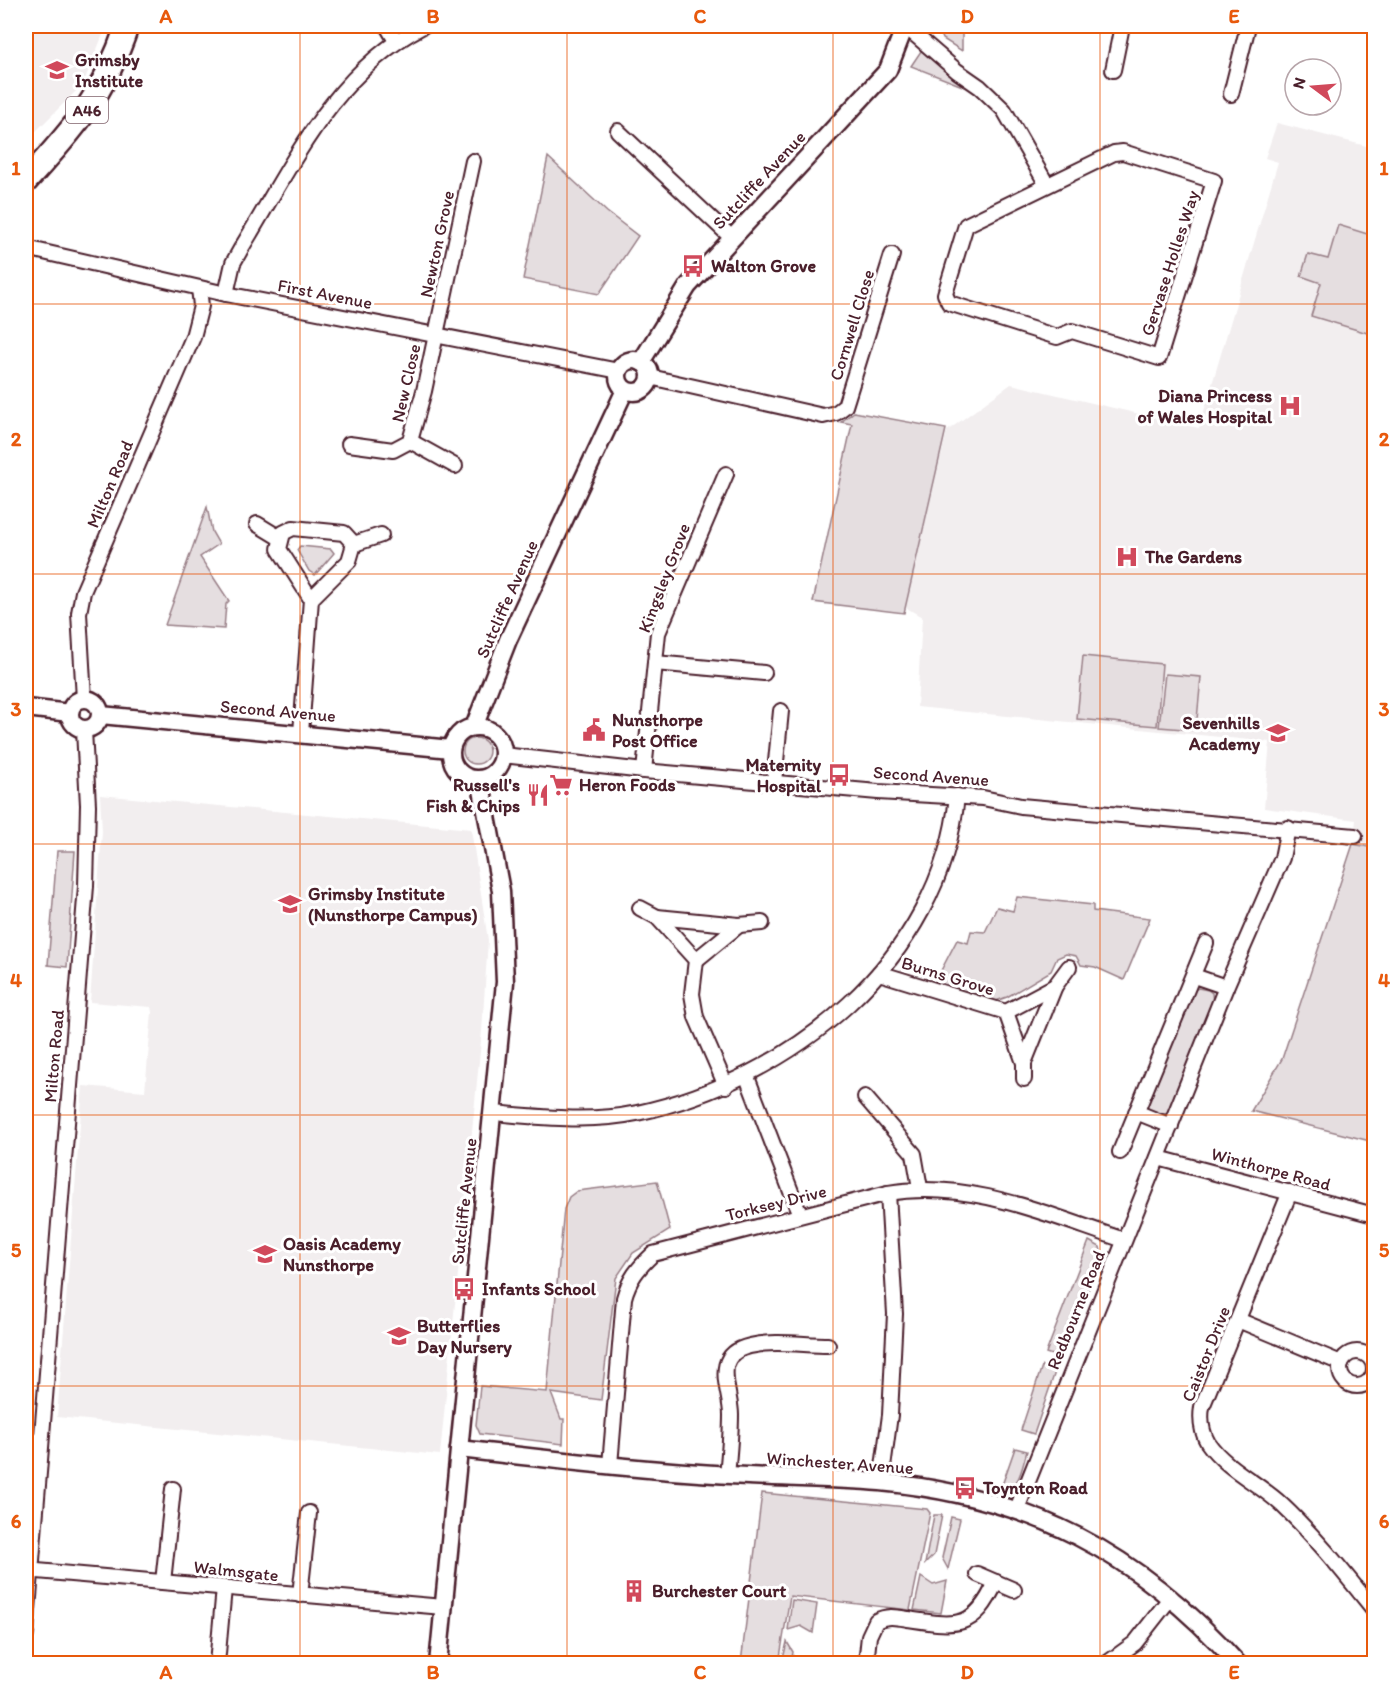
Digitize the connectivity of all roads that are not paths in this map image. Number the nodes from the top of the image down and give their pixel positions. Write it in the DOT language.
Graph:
graph roads {
  1 [pos="127,26"];
  2 [pos="387,26"];
  3 [pos="423,26"];
  4 [pos="905,26"];
  5 [pos="1122,26"];
  6 [pos="1248,26"];
  7 [pos="396,41"];
  8 [pos="1113,70"];
  9 [pos="1231,94"];
  10 [pos="618,131"];
  11 [pos="473,161"];
  12 [pos="26,181"];
  13 [pos="1047,185"];
  14 [pos="732,238"];
  15 [pos="26,248"];
  16 [pos="892,255"];
  17 [pos="199,288"];
  18 [pos="226,294"];
  19 [pos="436,334"];
  20 [pos="641,362"];
  21 [pos="619,371"];
  22 [pos="650,376"];
  23 [pos="625,390"];
  24 [pos="410,441"];
  25 [pos="349,444"];
  26 [pos="455,466"];
  27 [pos="726,474"];
  28 [pos="257,524"];
  29 [pos="381,535"];
  30 [pos="280,537"];
  31 [pos="354,544"];
  32 [pos="311,599"];
  33 [pos="655,663"];
  34 [pos="764,673"];
  35 [pos="84,699"];
  36 [pos="26,708"];
  37 [pos="781,711"];
  38 [pos="70,713"];
  39 [pos="101,715"];
  40 [pos="474,727"];
  41 [pos="84,730"];
  42 [pos="301,732"];
  43 [pos="451,749"];
  44 [pos="503,755"];
  45 [pos="644,771"];
  46 [pos="480,779"];
  47 [pos="774,782"];
  48 [pos="957,796"];
  49 [pos="1288,828"];
  50 [pos="1355,836"];
  51 [pos="640,908"];
  52 [pos="657,917"];
  53 [pos="762,923"];
  54 [pos="740,925"];
  55 [pos="1206,944"];
  56 [pos="696,960"];
  57 [pos="1069,967"];
  58 [pos="879,973"];
  59 [pos="1194,976"];
  60 [pos="1055,986"];
  61 [pos="1226,987"];
  62 [pos="1006,1012"];
  63 [pos="1024,1063"];
  64 [pos="747,1077"];
  65 [pos="1024,1079"];
  66 [pos="726,1086"];
  67 [pos="865,1096"];
  68 [pos="1136,1112"];
  69 [pos="493,1113"];
  70 [pos="1171,1126"];
  71 [pos="1120,1152"];
  72 [pos="1158,1158"];
  73 [pos="921,1188"];
  74 [pos="888,1192"];
  75 [pos="1290,1192"];
  76 [pos="800,1215"];
  77 [pos="1374,1215"];
  78 [pos="1124,1240"];
  79 [pos="1238,1320"];
  80 [pos="828,1345"];
  81 [pos="1341,1363"];
  82 [pos="459,1449"];
  83 [pos="610,1465"];
  84 [pos="727,1475"];
  85 [pos="881,1482"];
  86 [pos="173,1489"];
  87 [pos="1017,1509"];
  88 [pos="309,1513"];
  89 [pos="28,1570"];
  90 [pos="977,1574"];
  91 [pos="163,1582"];
  92 [pos="996,1582"];
  93 [pos="224,1588"];
  94 [pos="1014,1590"];
  95 [pos="300,1595"];
  96 [pos="1171,1597"];
  97 [pos="443,1607"];
  98 [pos="1374,1610"];
  99 [pos="26,1635"];
  100 [pos="218,1664"];
  101 [pos="438,1664"];
  102 [pos="866,1664"];
  103 [pos="1106,1664"];
  104 [pos="1238,1664"];
  1 -- 12 [label="highway, A46"];
  2 -- 7 [label="street"];
  3 -- 7 [label="street"];
  4 -- 13 [label="street"];
  4 -- 14 [label="street, Sutcliffe Avenue"];
  5 -- 8 [label="street"];
  6 -- 9 [label="street"];
  7 -- 18 [label="street"];
  10 -- 14 [label="street"];
  11 -- 19 [label="street, Newton Grove"];
  13 -- 13 [label="street, Gervase Holles Way"];
  14 -- 20 [label="street, Sutcliffe Avenue"];
  15 -- 17 [label="street, First Avenue"];
  16 -- 22 [label="street, Cornwell Close"];
  17 -- 18 [label="street, First Avenue"];
  17 -- 35 [label="street, Milton Road"];
  18 -- 19 [label="street, First Avenue"];
  19 -- 21 [label="street, First Avenue"];
  19 -- 24 [label="street, New Close"];
  20 -- 21 [label="street"];
  20 -- 22 [label="street"];
  21 -- 23 [label="street"];
  22 -- 23 [label="street"];
  23 -- 40 [label="street, Sutcliffe Avenue"];
  24 -- 25 [label="street, New Close"];
  24 -- 26 [label="street, New Close"];
  27 -- 33 [label="street, Kingsley Grove"];
  28 -- 30 [label="street"];
  29 -- 31 [label="street"];
  30 -- 31 [label="street"];
  30 -- 32 [label="street"];
  31 -- 32 [label="street"];
  32 -- 42 [label="street"];
  33 -- 34 [label="street"];
  33 -- 45 [label="street, Kingsley Grove"];
  35 -- 38 [label="street"];
  35 -- 39 [label="street"];
  36 -- 38 [label="street"];
  37 -- 47 [label="street"];
  38 -- 41 [label="street"];
  39 -- 41 [label="street"];
  39 -- 42 [label="street, Second Avenue"];
  40 -- 43 [label="street"];
  40 -- 44 [label="street"];
  41 -- 89 [label="street, Milton Road"];
  42 -- 43 [label="street, Second Avenue"];
  43 -- 46 [label="street"];
  44 -- 45 [label="street, Second Avenue"];
  44 -- 46 [label="street"];
  45 -- 47 [label="street, Second Avenue"];
  46 -- 69 [label="street, Sutcliffe Avenue"];
  47 -- 48 [label="street, Second Avenue"];
  48 -- 49 [label="street, Second Avenue"];
  48 -- 58 [label="street"];
  49 -- 50 [label="street, Second Avenue"];
  49 -- 61 [label="street, Redbourne Road"];
  51 -- 52 [label="street"];
  52 -- 54 [label="street"];
  52 -- 56 [label="street"];
  53 -- 54 [label="street"];
  54 -- 56 [label="street"];
  55 -- 59 [label="street"];
  56 -- 66 [label="street"];
  57 -- 60 [label="street, Burns Grove"];
  58 -- 62 [label="street, Burns Grove"];
  58 -- 64 [label="street"];
  59 -- 61 [label="street"];
  59 -- 68 [label="street"];
  60 -- 62 [label="street, Burns Grove"];
  60 -- 63 [label="street, Burns Grove"];
  61 -- 70 [label="street, Redbourne Road"];
  62 -- 63 [label="street, Burns Grove"];
  63 -- 65 [label="street, Burns Grove"];
  64 -- 66 [label="street"];
  64 -- 76 [label="street"];
  66 -- 69 [label="street"];
  67 -- 73 [label="street"];
  68 -- 70 [label="street"];
  68 -- 71 [label="street"];
  69 -- 82 [label="street, Sutcliffe Avenue"];
  70 -- 72 [label="street, Redbourne Road"];
  72 -- 75 [label="street, Winthorpe Road"];
  72 -- 78 [label="street, Redbourne Road"];
  73 -- 74 [label="street, Torksey Drive"];
  73 -- 78 [label="street, Torksey Drive"];
  74 -- 76 [label="street, Torksey Drive"];
  74 -- 85 [label="street"];
  75 -- 77 [label="street, Winthorpe Road"];
  75 -- 79 [label="street, Caistor Drive"];
  76 -- 83 [label="street, Torksey Drive"];
  78 -- 87 [label="street, Redbourne Road"];
  79 -- 81 [label="street"];
  79 -- 98 [label="street, Caistor Drive"];
  80 -- 84 [label="street"];
  82 -- 83 [label="street, Winchester Avenue"];
  82 -- 97 [label="street, Sutcliffe Avenue"];
  83 -- 84 [label="street, Winchester Avenue"];
  84 -- 85 [label="street, Winchester Avenue"];
  85 -- 87 [label="street, Winchester Avenue"];
  86 -- 91 [label="street"];
  87 -- 96 [label="street, Winchester Avenue"];
  88 -- 95 [label="street"];
  89 -- 91 [label="street, Walmsgate"];
  89 -- 99 [label="street, Milton Road"];
  90 -- 92 [label="street"];
  91 -- 93 [label="street, Walmsgate"];
  92 -- 94 [label="street"];
  92 -- 102 [label="street"];
  93 -- 95 [label="street, Walmsgate"];
  93 -- 100 [label="street"];
  95 -- 97 [label="street, Walmsgate"];
  96 -- 103 [label="street"];
  96 -- 104 [label="street, Winchester Avenue"];
  97 -- 101 [label="street, Sutcliffe Avenue"];
}
